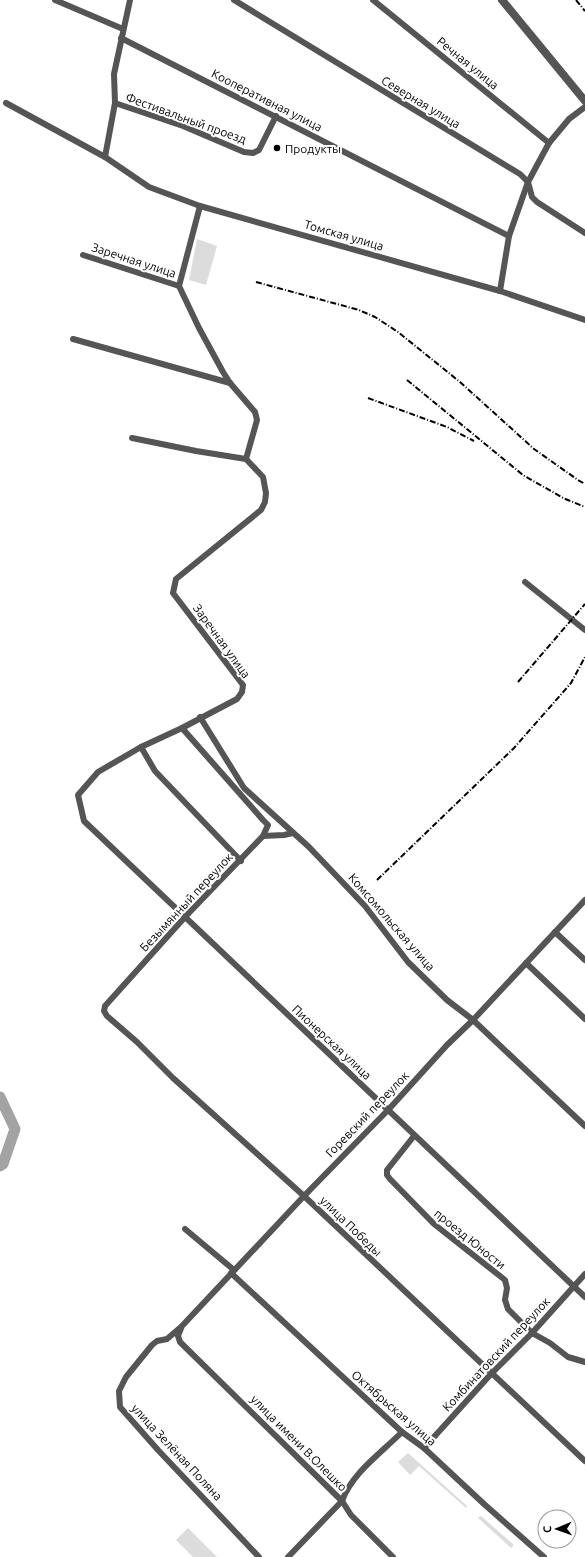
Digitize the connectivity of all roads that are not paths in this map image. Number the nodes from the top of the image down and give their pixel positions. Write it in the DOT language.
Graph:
graph roads {
  1 [pos="55,0"];
  2 [pos="130,0"];
  3 [pos="234,0"];
  4 [pos="373,0"];
  5 [pos="502,0"];
  6 [pos="123,29"];
  7 [pos="121,38"];
  8 [pos="585,102"];
  9 [pos="6,103"];
  10 [pos="115,103"];
  11 [pos="585,107"];
  12 [pos="276,116"];
  13 [pos="549,143"];
  14 [pos="105,156"];
  15 [pos="528,182"];
  16 [pos="200,206"];
  17 [pos="585,233"];
  18 [pos="509,236"];
  19 [pos="83,255"];
  20 [pos="179,286"];
  21 [pos="500,291"];
  22 [pos="585,320"];
  23 [pos="73,339"];
  24 [pos="230,383"];
  25 [pos="132,438"];
  26 [pos="246,459"];
  27 [pos="525,582"];
  28 [pos="585,630"];
  29 [pos="200,717"];
  30 [pos="182,728"];
  31 [pos="141,747"];
  32 [pos="78,795"];
  33 [pos="293,833"];
  34 [pos="263,836"];
  35 [pos="241,861"];
  36 [pos="585,900"];
  37 [pos="185,917"];
  38 [pos="555,932"];
  39 [pos="585,960"];
  40 [pos="526,963"];
  41 [pos="105,1006"];
  42 [pos="473,1020"];
  43 [pos="585,1020"];
  44 [pos="388,1109"];
  45 [pos="585,1126"];
  46 [pos="414,1136"];
  47 [pos="304,1196"];
  48 [pos="185,1229"];
  49 [pos="233,1272"];
  50 [pos="585,1274"];
  51 [pos="573,1287"];
  52 [pos="585,1297"];
  53 [pos="182,1326"];
  54 [pos="532,1333"];
  55 [pos="585,1362"];
  56 [pos="491,1374"];
  57 [pos="402,1432"];
  58 [pos="424,1448"];
  59 [pos="585,1462"];
  60 [pos="342,1501"];
  61 [pos="259,1557"];
  62 [pos="288,1557"];
  63 [pos="394,1557"];
  64 [pos="544,1557"];
  1 -- 6 [label="street"];
  2 -- 6 [label="street"];
  3 -- 15 [label="street, Северная улица"];
  4 -- 13 [label="street, Речная улица"];
  5 -- 8 [label="street"];
  6 -- 7 [label="street"];
  7 -- 10 [label="street"];
  7 -- 12 [label="street, Кооперативная улица"];
  9 -- 14 [label="street, Томская улица"];
  10 -- 12 [label="street, Фестивальный проезд"];
  10 -- 14 [label="street"];
  11 -- 13 [label="street"];
  12 -- 18 [label="street, Кооперативная улица"];
  13 -- 15 [label="street"];
  14 -- 16 [label="street, Томская улица"];
  15 -- 17 [label="street"];
  15 -- 18 [label="street"];
  16 -- 20 [label="street, Заречная улица"];
  16 -- 21 [label="street, Томская улица"];
  18 -- 21 [label="street"];
  19 -- 20 [label="street, Заречная улица"];
  20 -- 24 [label="street, Заречная улица"];
  21 -- 22 [label="street, Томская улица"];
  23 -- 24 [label="street"];
  24 -- 26 [label="street, Заречная улица"];
  25 -- 26 [label="street"];
  26 -- 29 [label="street, Заречная улица"];
  27 -- 28 [label="street"];
  29 -- 30 [label="street, Заречная улица"];
  29 -- 33 [label="street, Комсомольская улица"];
  30 -- 31 [label="street, Заречная улица"];
  30 -- 34 [label="street"];
  31 -- 32 [label="street, Заречная улица"];
  31 -- 35 [label="street"];
  32 -- 37 [label="street, Пионерская улица"];
  33 -- 34 [label="street"];
  33 -- 42 [label="street, Комсомольская улица"];
  34 -- 35 [label="street, Безымянный переулок"];
  35 -- 37 [label="street, Безымянный переулок"];
  36 -- 38 [label="street, Горевский переулок"];
  37 -- 41 [label="street, Безымянный переулок"];
  37 -- 44 [label="street, Пионерская улица"];
  38 -- 39 [label="street"];
  38 -- 40 [label="street, Горевский переулок"];
  40 -- 42 [label="street, Горевский переулок"];
  40 -- 43 [label="street"];
  41 -- 47 [label="street, улица Победы"];
  42 -- 44 [label="street, Горевский переулок"];
  42 -- 45 [label="street, Комсомольская улица"];
  44 -- 46 [label="street, Пионерская улица"];
  44 -- 47 [label="street, Горевский переулок"];
  46 -- 51 [label="street, Пионерская улица"];
  46 -- 54 [label="street, проезд Юности"];
  47 -- 49 [label="street, Горевский переулок"];
  47 -- 56 [label="street, улица Победы"];
  48 -- 49 [label="street, Октябрьская улица"];
  49 -- 53 [label="street, Горевский переулок"];
  49 -- 57 [label="street, Октябрьская улица"];
  50 -- 51 [label="street, Комбинатовский переулок"];
  51 -- 52 [label="street, Пионерская улица"];
  51 -- 54 [label="street, Комбинатовский переулок"];
  53 -- 60 [label="street, улица имени В.Олешко"];
  53 -- 61 [label="street, улица Зелёная Поляна"];
  54 -- 55 [label="street, проезд Юности"];
  54 -- 56 [label="street, Комбинатовский переулок"];
  56 -- 58 [label="street, Комбинатовский переулок"];
  56 -- 59 [label="street, улица Победы"];
  57 -- 58 [label="street, Октябрьская улица"];
  57 -- 60 [label="street"];
  58 -- 64 [label="street, Октябрьская улица"];
  60 -- 62 [label="street"];
  60 -- 63 [label="street, улица имени В.Олешко"];
}
